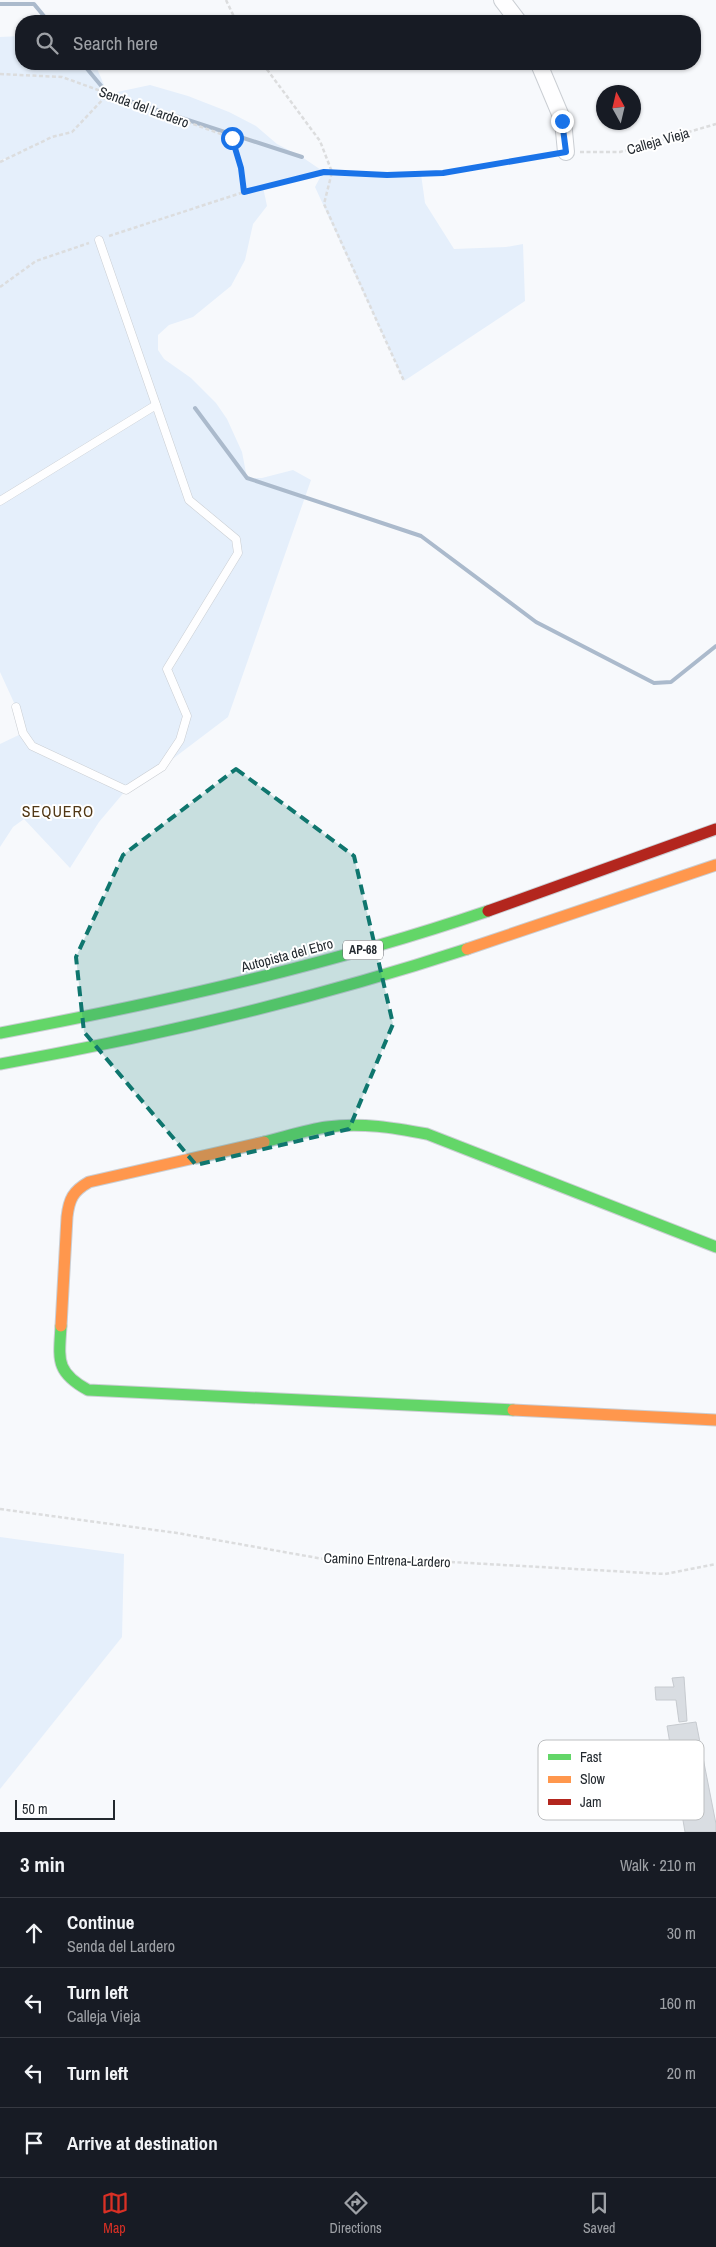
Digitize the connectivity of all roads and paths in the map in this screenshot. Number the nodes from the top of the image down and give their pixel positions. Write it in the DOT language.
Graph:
graph roads {
  1 [pos="226,0"];
  2 [pos="502,0"];
  3 [pos="233,15"];
  4 [pos="513,15"];
  5 [pos="267,70"];
  6 [pos="541,70"];
  7 [pos="0,74"];
  8 [pos="108,94"];
  9 [pos="716,124"];
  10 [pos="566,152"];
  11 [pos="0,162"];
  12 [pos="332,172"];
  13 [pos="244,192"];
  14 [pos="99,240"];
  15 [pos="0,287"];
  16 [pos="404,380"];
  17 [pos="156,405"];
  18 [pos="0,501"];
  19 [pos="16,708"];
  20 [pos="716,829"];
  21 [pos="716,865"];
  22 [pos="0,1033"];
  23 [pos="0,1064"];
  24 [pos="716,1247"];
  25 [pos="716,1420"];
  26 [pos="0,1509"];
  27 [pos="716,1564"];
  1 -- 3 [label="path"];
  2 -- 4 [label="street"];
  5 -- 12 [label="path"];
  6 -- 10 [label="street"];
  7 -- 8 [label="path, Senda del Lardero"];
  8 -- 11 [label="path"];
  8 -- 13 [label="path, Senda del Lardero"];
  9 -- 10 [label="path, Calleja Vieja"];
  10 -- 12 [label="path, Calleja Vieja"];
  12 -- 13 [label="path, Calleja Vieja"];
  12 -- 16 [label="path"];
  13 -- 14 [label="path, Calleja Vieja"];
  14 -- 15 [label="path, Calleja Vieja"];
  14 -- 17 [label="lane"];
  17 -- 18 [label="lane"];
  17 -- 19 [label="lane"];
  20 -- 22 [label="main road, Autopista del Ebro / AP-68"];
  21 -- 23 [label="main road, AP-68"];
  24 -- 25 [label="main road"];
  26 -- 27 [label="path, Camino Entrena-Lardero"];
}
